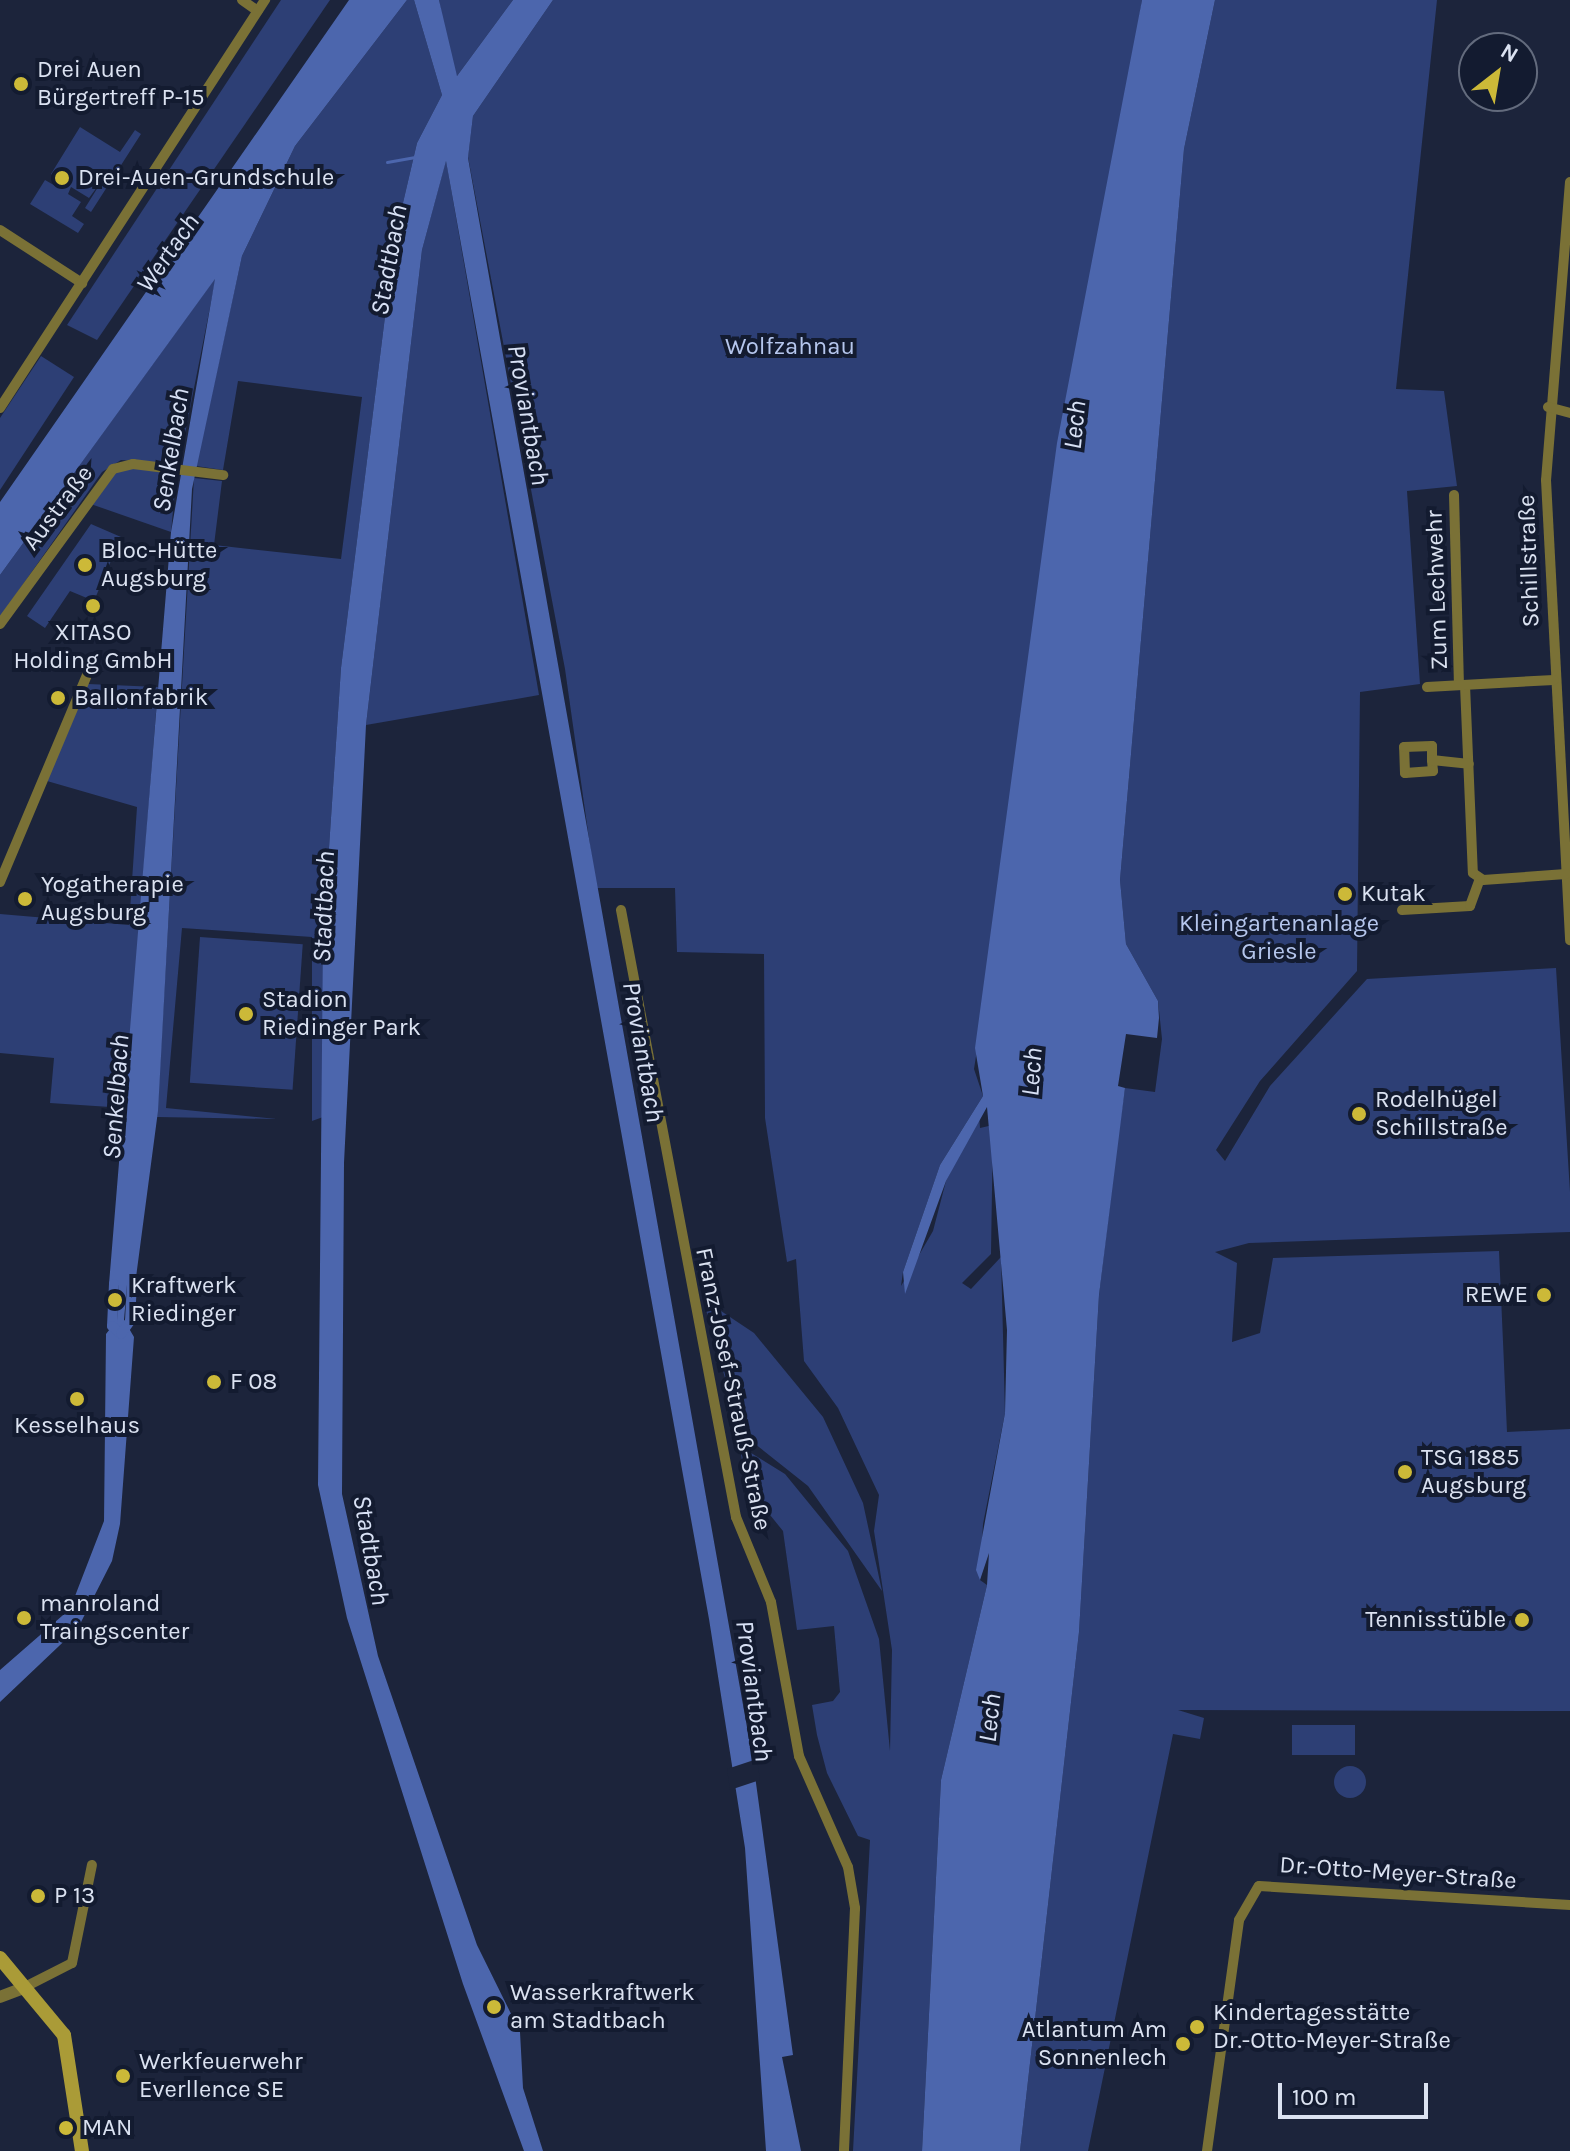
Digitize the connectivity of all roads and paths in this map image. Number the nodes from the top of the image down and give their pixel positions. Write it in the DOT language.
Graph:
graph roads {
  1 [pos="242,0"];
  2 [pos="265,0"];
  3 [pos="258,11"];
  4 [pos="1570,182"];
  5 [pos="0,230"];
  6 [pos="82,283"];
  7 [pos="1548,407"];
  8 [pos="0,408"];
  9 [pos="1570,413"];
  10 [pos="223,475"];
  11 [pos="1454,495"];
  12 [pos="0,624"];
  13 [pos="89,670"];
  14 [pos="1554,680"];
  15 [pos="1462,685"];
  16 [pos="1427,687"];
  17 [pos="1435,760"];
  18 [pos="1469,764"];
  19 [pos="1566,874"];
  20 [pos="1480,879"];
  21 [pos="0,882"];
  22 [pos="621,910"];
  23 [pos="1402,910"];
  24 [pos="1570,940"];
  25 [pos="92,1865"];
  26 [pos="1570,1905"];
  27 [pos="0,1958"];
  28 [pos="21,1989"];
  29 [pos="0,1997"];
  30 [pos="82,2151"];
  31 [pos="844,2151"];
  32 [pos="1207,2151"];
  1 -- 3 [label="street"];
  2 -- 3 [label="street"];
  3 -- 6 [label="street"];
  4 -- 7 [label="street, Schillstraße"];
  5 -- 6 [label="street"];
  6 -- 8 [label="street"];
  7 -- 9 [label="street"];
  7 -- 14 [label="street, Schillstraße"];
  10 -- 12 [label="street, Austraße"];
  11 -- 15 [label="street, Zum Lechwehr"];
  13 -- 21 [label="street"];
  14 -- 15 [label="street, Zum Lechwehr"];
  14 -- 19 [label="street, Schillstraße"];
  15 -- 16 [label="street, Zum Lechwehr"];
  15 -- 18 [label="street"];
  17 -- 18 [label="street"];
  18 -- 20 [label="street"];
  19 -- 20 [label="street"];
  19 -- 24 [label="street, Schillstraße"];
  20 -- 23 [label="street"];
  22 -- 31 [label="street, Franz-Josef-Strauß-Straße"];
  25 -- 28 [label="street"];
  26 -- 32 [label="street, Dr.-Otto-Meyer-Straße"];
  27 -- 28 [label="main road"];
  28 -- 29 [label="street"];
  28 -- 30 [label="main road"];
}
